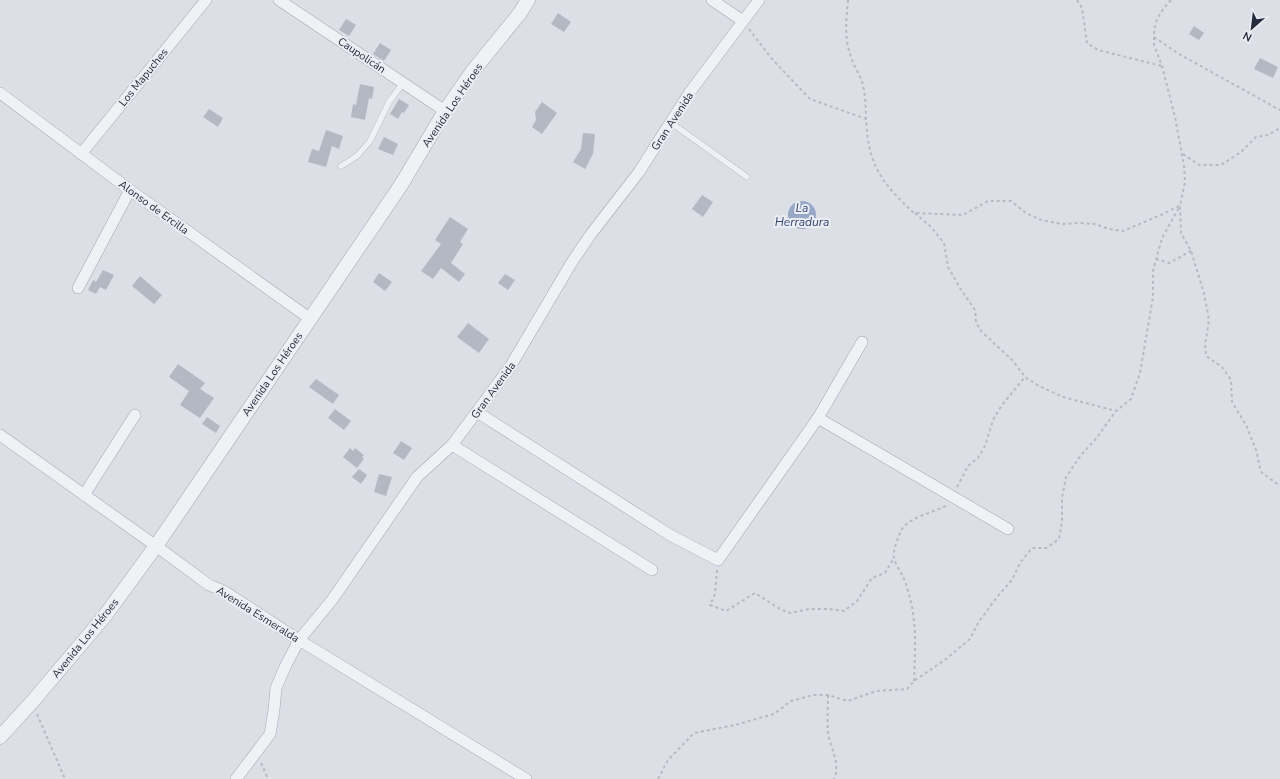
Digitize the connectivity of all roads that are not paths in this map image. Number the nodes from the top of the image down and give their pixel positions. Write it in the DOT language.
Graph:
graph roads {
  1 [pos="206,0"];
  2 [pos="278,0"];
  3 [pos="528,0"];
  4 [pos="712,0"];
  5 [pos="759,0"];
  6 [pos="743,22"];
  7 [pos="403,83"];
  8 [pos="0,93"];
  9 [pos="445,111"];
  10 [pos="670,122"];
  11 [pos="81,154"];
  12 [pos="341,166"];
  13 [pos="747,177"];
  14 [pos="130,190"];
  15 [pos="78,288"];
  16 [pos="309,318"];
  17 [pos="862,342"];
  18 [pos="477,412"];
  19 [pos="135,415"];
  20 [pos="818,418"];
  21 [pos="0,435"];
  22 [pos="452,445"];
  23 [pos="84,495"];
  24 [pos="1008,529"];
  25 [pos="156,546"];
  26 [pos="652,570"];
  27 [pos="299,640"];
  28 [pos="0,737"];
  29 [pos="236,779"];
  30 [pos="526,779"];
  1 -- 11 [label="street, Los Mapuches"];
  2 -- 7 [label="street, Caupolicán"];
  3 -- 9 [label="street, Avenida Los Héroes"];
  4 -- 6 [label="street"];
  5 -- 6 [label="street, Gran Avenida"];
  6 -- 10 [label="street, Gran Avenida"];
  7 -- 9 [label="street, Caupolicán"];
  7 -- 12 [label="lane"];
  8 -- 11 [label="street, Alonso de Ercilla"];
  9 -- 16 [label="street, Avenida Los Héroes"];
  10 -- 13 [label="lane"];
  10 -- 18 [label="street, Gran Avenida"];
  11 -- 14 [label="street, Alonso de Ercilla"];
  14 -- 15 [label="street"];
  14 -- 16 [label="street, Alonso de Ercilla"];
  16 -- 25 [label="street, Avenida Los Héroes"];
  17 -- 20 [label="street"];
  18 -- 20 [label="street"];
  18 -- 22 [label="street, Gran Avenida"];
  19 -- 23 [label="street"];
  20 -- 24 [label="street"];
  21 -- 23 [label="street, Avenida Esmeralda"];
  22 -- 26 [label="street"];
  22 -- 27 [label="street, Gran Avenida"];
  23 -- 25 [label="street, Avenida Esmeralda"];
  25 -- 27 [label="street, Avenida Esmeralda"];
  25 -- 28 [label="street, Avenida Los Héroes"];
  27 -- 29 [label="street, Gran Avenida"];
  27 -- 30 [label="street, Avenida Esmeralda"];
}
